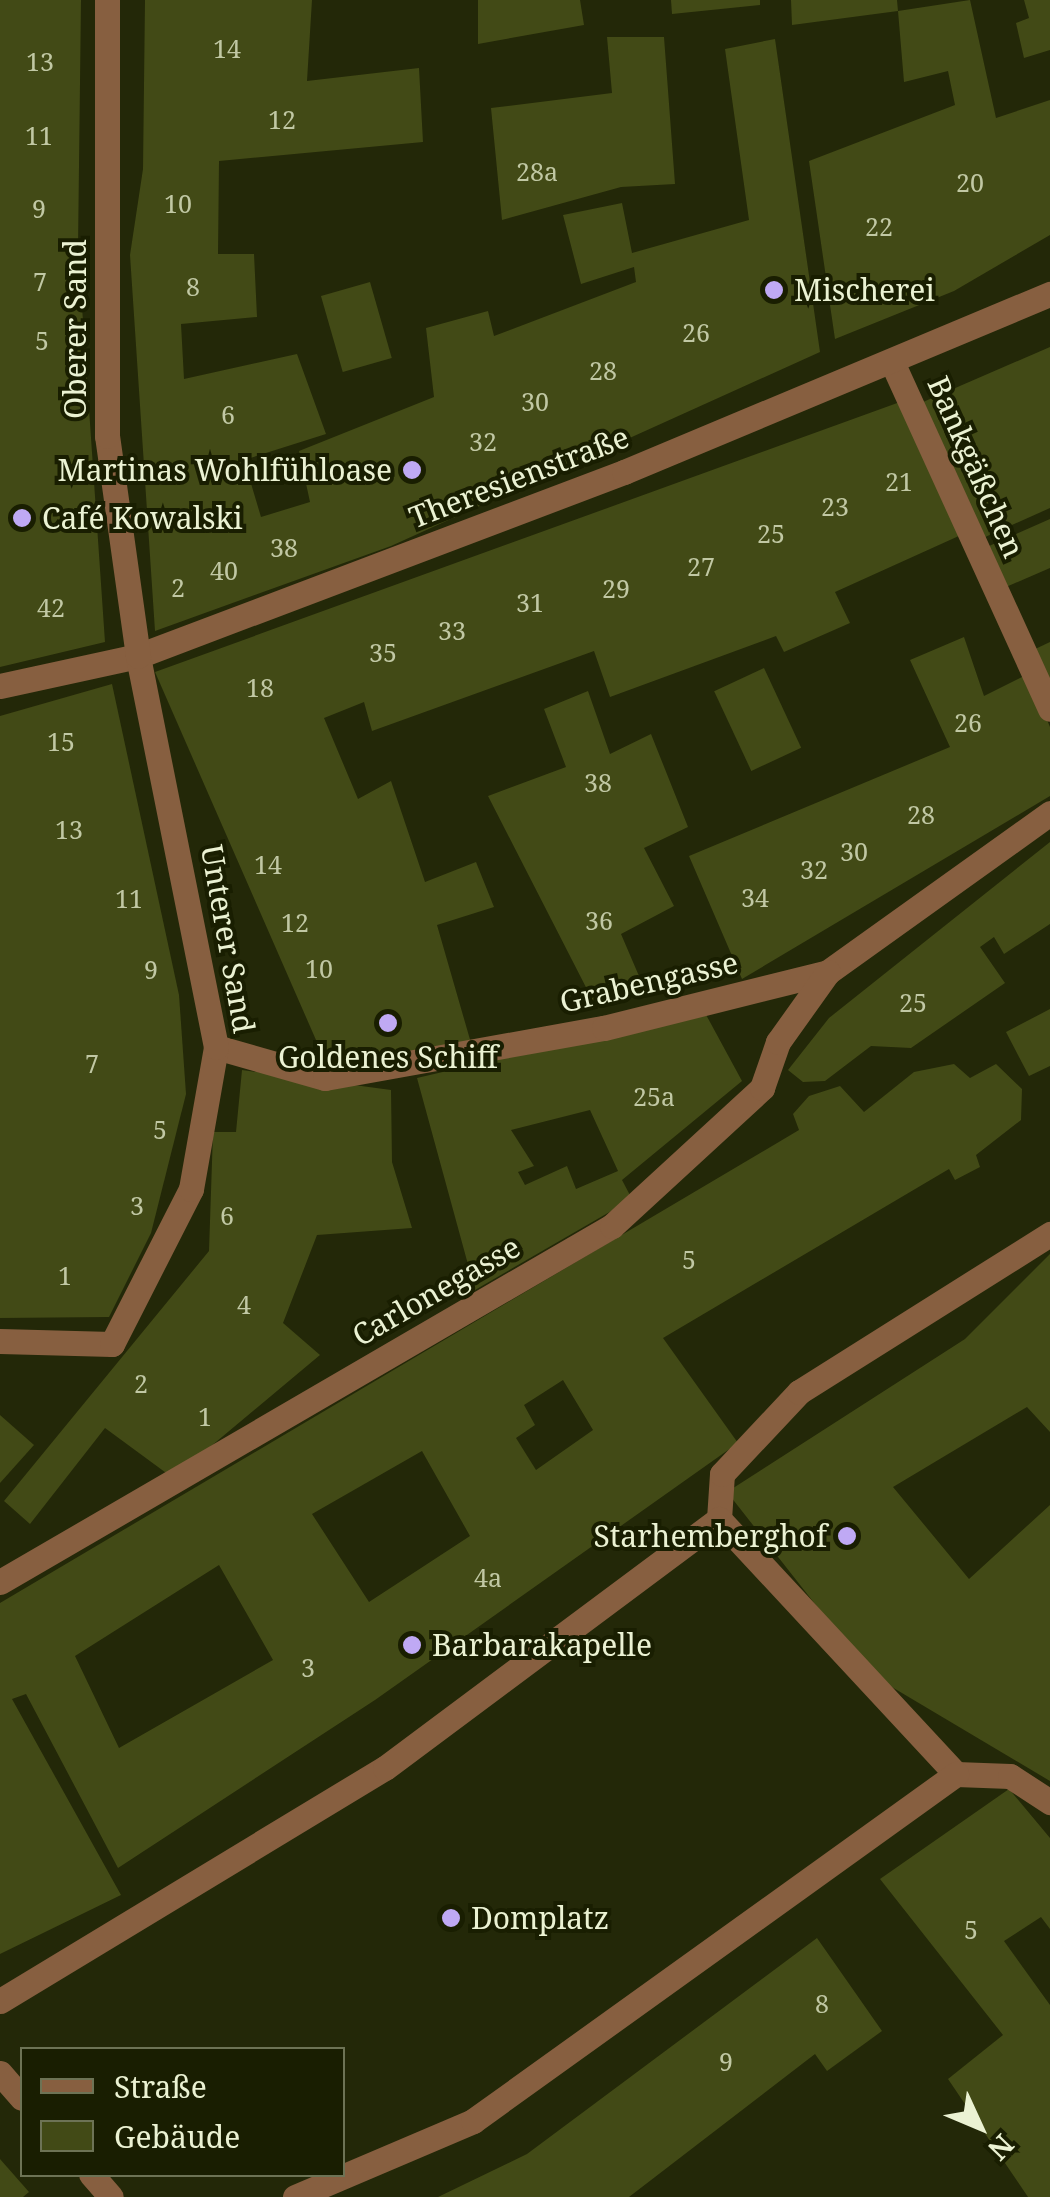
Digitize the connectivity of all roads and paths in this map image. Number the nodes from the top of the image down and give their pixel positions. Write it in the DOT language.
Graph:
graph roads {
  1 [pos="108,0"];
  2 [pos="1050,294"];
  3 [pos="892,362"];
  4 [pos="138,656"];
  5 [pos="0,686"];
  6 [pos="1050,709"];
  7 [pos="1050,813"];
  8 [pos="828,972"];
  9 [pos="216,1047"];
  10 [pos="1050,1234"];
  11 [pos="0,1341"];
  12 [pos="719,1519"];
  13 [pos="0,1582"];
  14 [pos="956,1774"];
  15 [pos="1050,1802"];
  16 [pos="0,2000"];
  17 [pos="0,2072"];
  18 [pos="20,2096"];
  19 [pos="345,2176"];
  20 [pos="94,2177"];
  21 [pos="342,2177"];
  22 [pos="111,2197"];
  23 [pos="295,2197"];
  1 -- 4 [label="street, Oberer Sand"];
  2 -- 3 [label="street, Theresienstraße"];
  3 -- 4 [label="street, Theresienstraße"];
  3 -- 6 [label="street, Bankgäßchen"];
  4 -- 5 [label="street, Theresienstraße"];
  4 -- 9 [label="street, Unterer Sand"];
  7 -- 8 [label="street, Grabengasse"];
  8 -- 9 [label="street, Grabengasse"];
  8 -- 13 [label="street, Carlonegasse"];
  9 -- 11 [label="street, Unterer Sand"];
  10 -- 12 [label="street"];
  12 -- 14 [label="street"];
  12 -- 16 [label="street"];
  14 -- 15 [label="street"];
  14 -- 19 [label="street"];
  17 -- 18 [label="street"];
  20 -- 22 [label="street"];
  21 -- 23 [label="street"];
}
